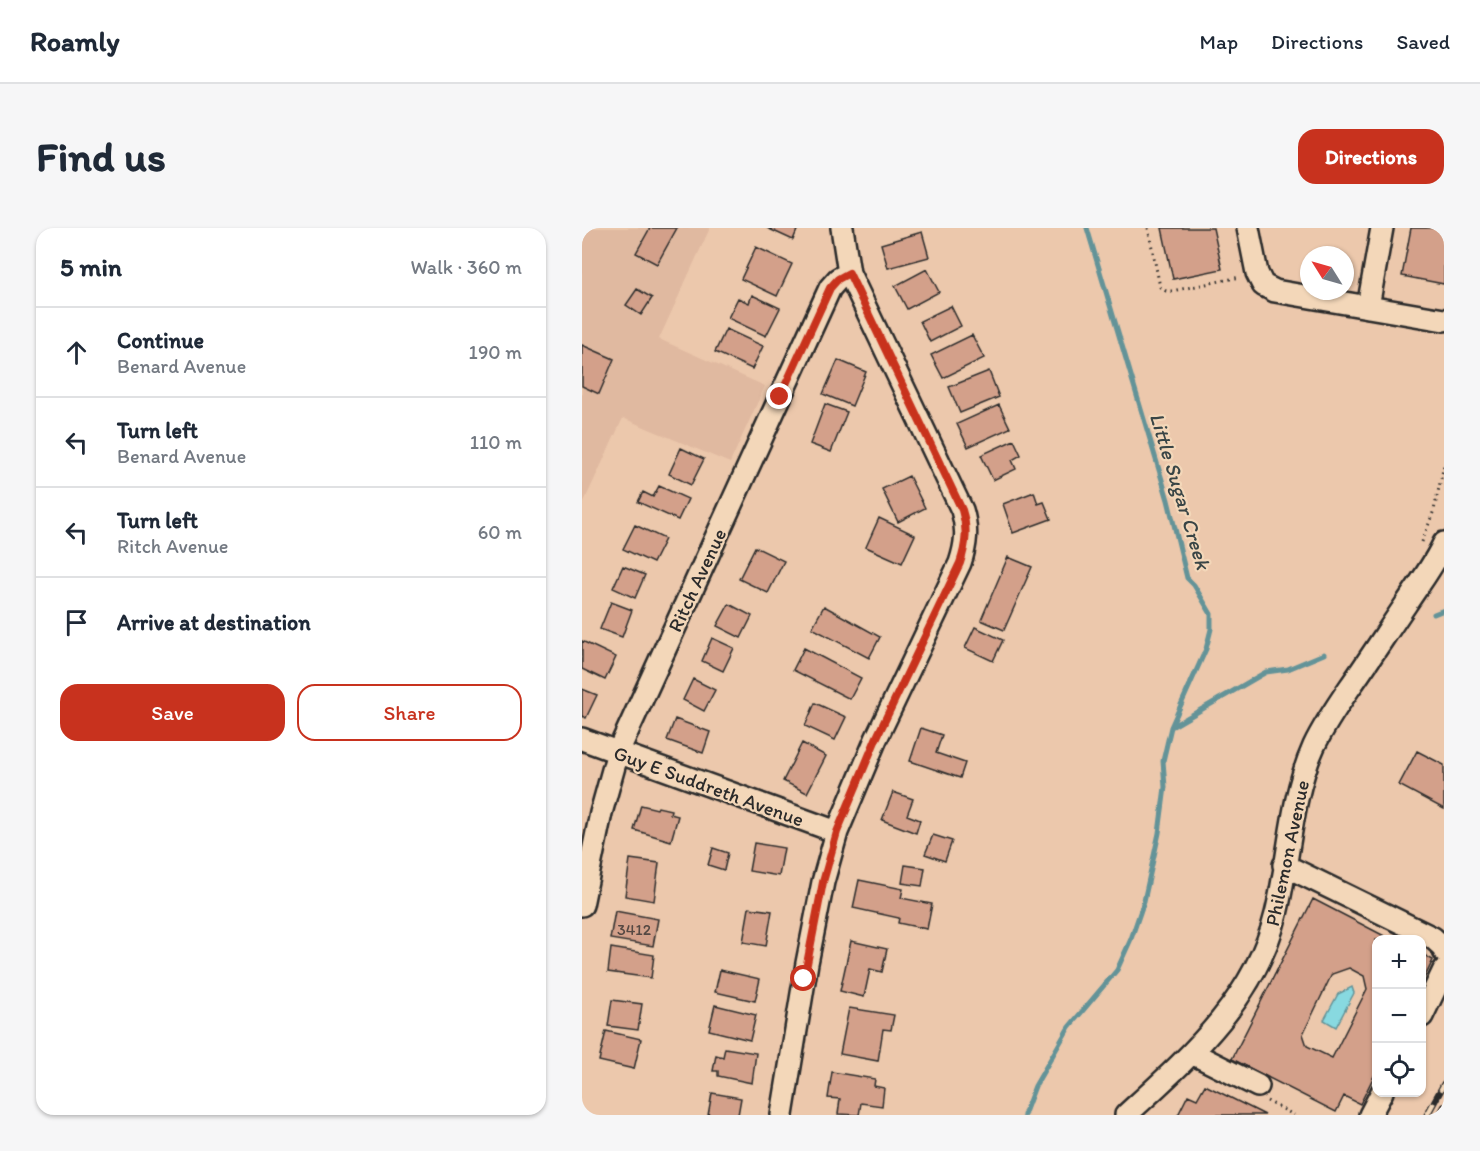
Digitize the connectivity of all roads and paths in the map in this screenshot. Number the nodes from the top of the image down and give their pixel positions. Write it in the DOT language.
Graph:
graph roads {
  1 [pos="842,228"];
  2 [pos="1148,228"];
  3 [pos="1248,228"];
  4 [pos="1382,228"];
  5 [pos="849,273"];
  6 [pos="1241,276"];
  7 [pos="1368,307"];
  8 [pos="1444,321"];
  9 [pos="1444,465"];
  10 [pos="1444,543"];
  11 [pos="1421,544"];
  12 [pos="582,739"];
  13 [pos="618,752"];
  14 [pos="837,832"];
  15 [pos="1284,865"];
  16 [pos="582,904"];
  17 [pos="1444,951"];
  18 [pos="1444,970"];
  19 [pos="1426,1008"];
  20 [pos="1192,1053"];
  21 [pos="1258,1086"];
  22 [pos="1379,1097"];
  23 [pos="782,1115"];
  24 [pos="1126,1115"];
  25 [pos="1370,1115"];
  1 -- 5 [label="street"];
  2 -- 6 [label="path"];
  3 -- 7 [label="street"];
  4 -- 7 [label="street"];
  5 -- 13 [label="street, Ritch Avenue"];
  5 -- 14 [label="street"];
  7 -- 8 [label="street"];
  9 -- 11 [label="path"];
  10 -- 15 [label="street, Philemon Avenue"];
  12 -- 13 [label="street, Guy E Suddreth Avenue"];
  13 -- 14 [label="street, Guy E Suddreth Avenue"];
  13 -- 16 [label="street, Ritch Avenue"];
  14 -- 23 [label="street"];
  15 -- 17 [label="street"];
  15 -- 20 [label="street, Philemon Avenue"];
  18 -- 19 [label="street"];
  20 -- 21 [label="street"];
  20 -- 24 [label="street, Philemon Avenue"];
  22 -- 25 [label="street"];
}
